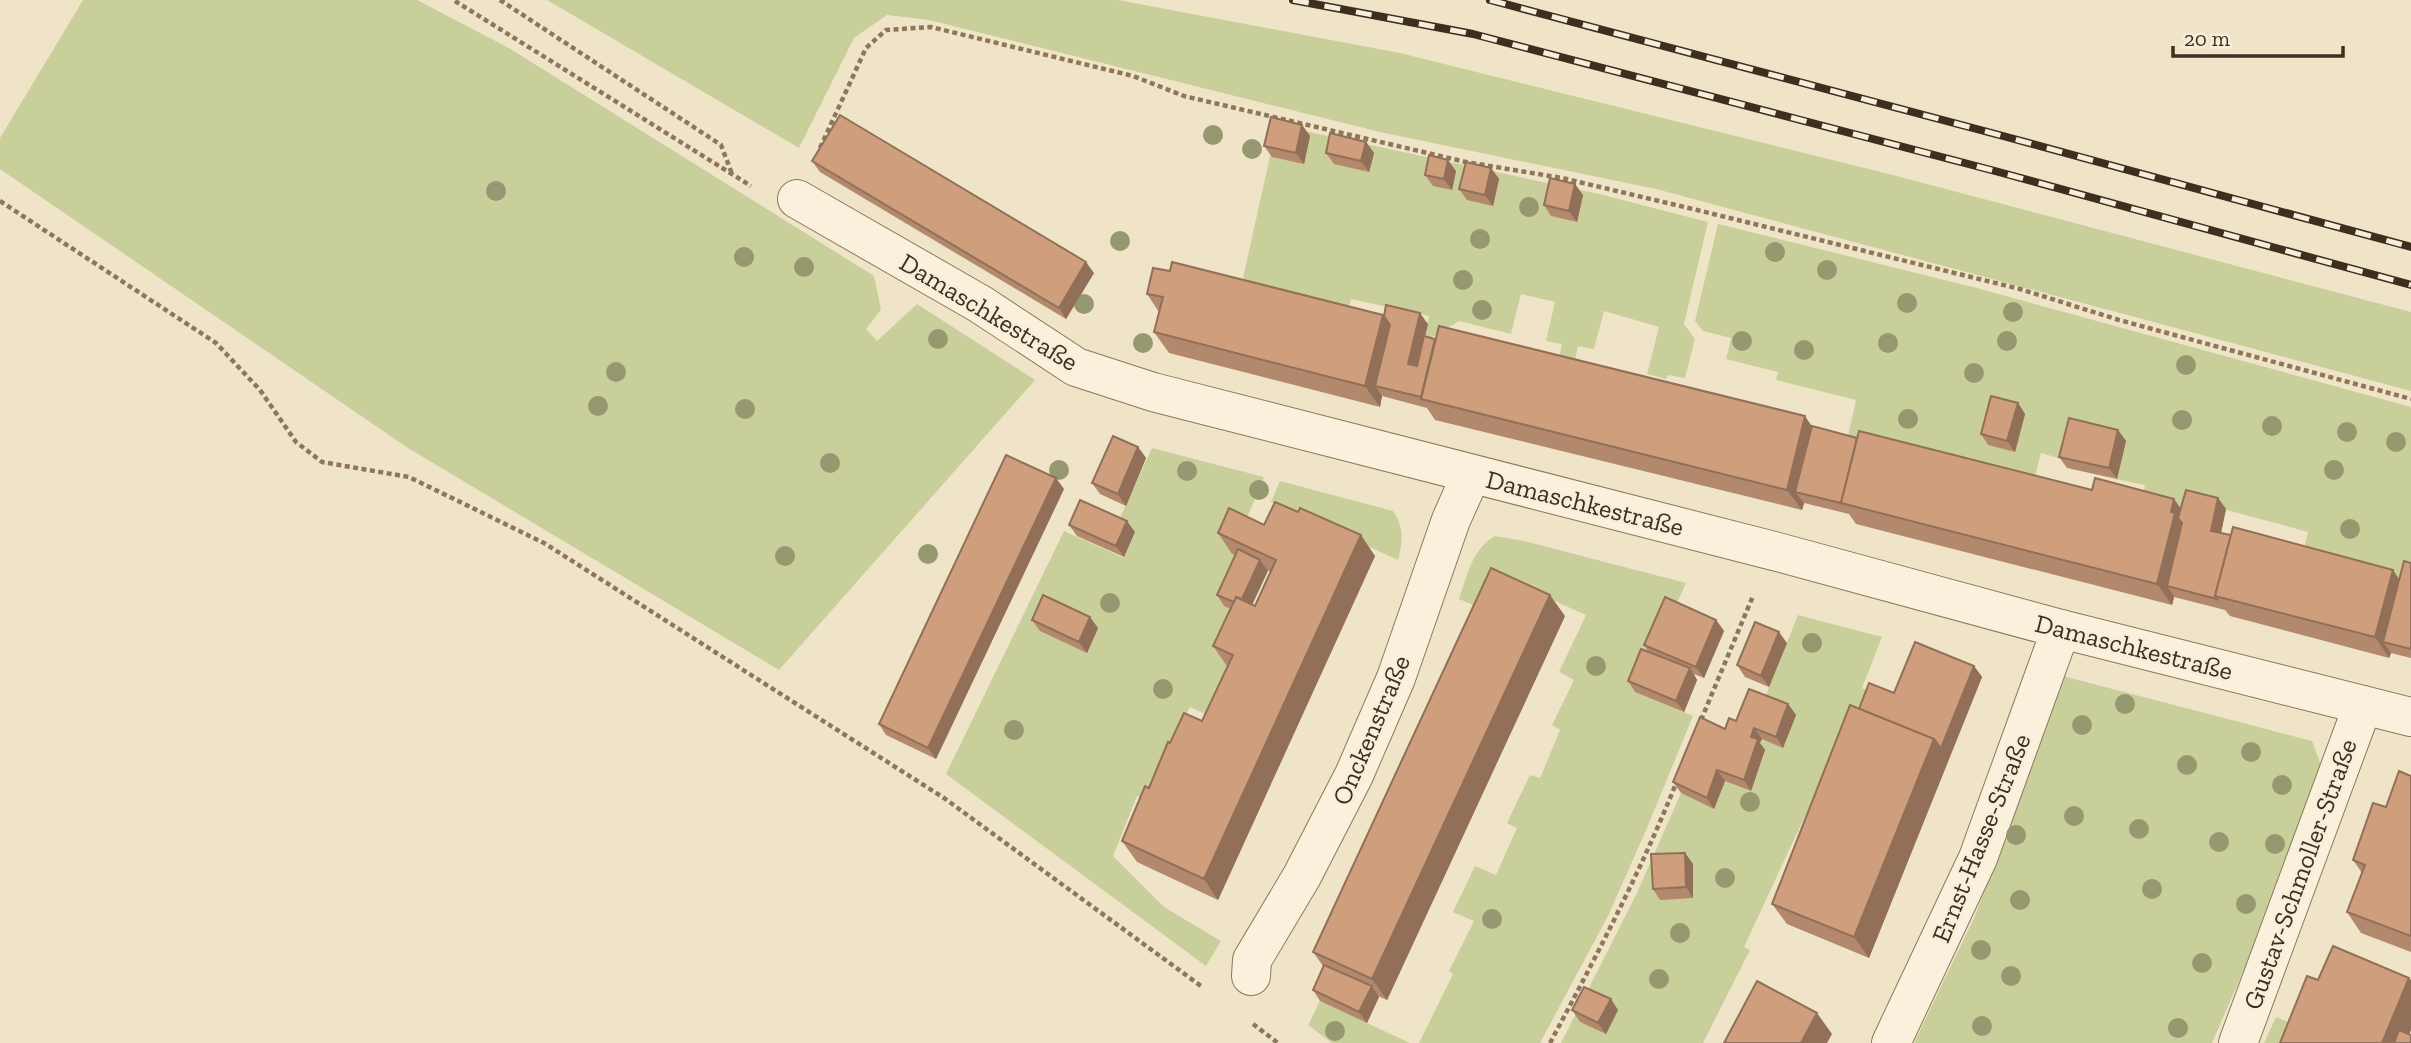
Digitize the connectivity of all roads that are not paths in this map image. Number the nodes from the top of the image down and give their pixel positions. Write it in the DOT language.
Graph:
graph roads {
  1 [pos="797,199"];
  2 [pos="1471,475"];
  3 [pos="2061,629"];
  4 [pos="2362,705"];
  5 [pos="2411,717"];
  6 [pos="1251,976"];
  7 [pos="1891,1043"];
  8 [pos="2238,1043"];
  1 -- 2 [label="street, Damaschkestraße"];
  2 -- 3 [label="street, Damaschkestraße"];
  2 -- 6 [label="street, Onckenstraße"];
  3 -- 4 [label="street, Damaschkestraße"];
  3 -- 7 [label="street, Ernst-Hasse-Straße"];
  4 -- 5 [label="street, Damaschkestraße"];
  4 -- 8 [label="street, Gustav-Schmoller-Straße"];
}
